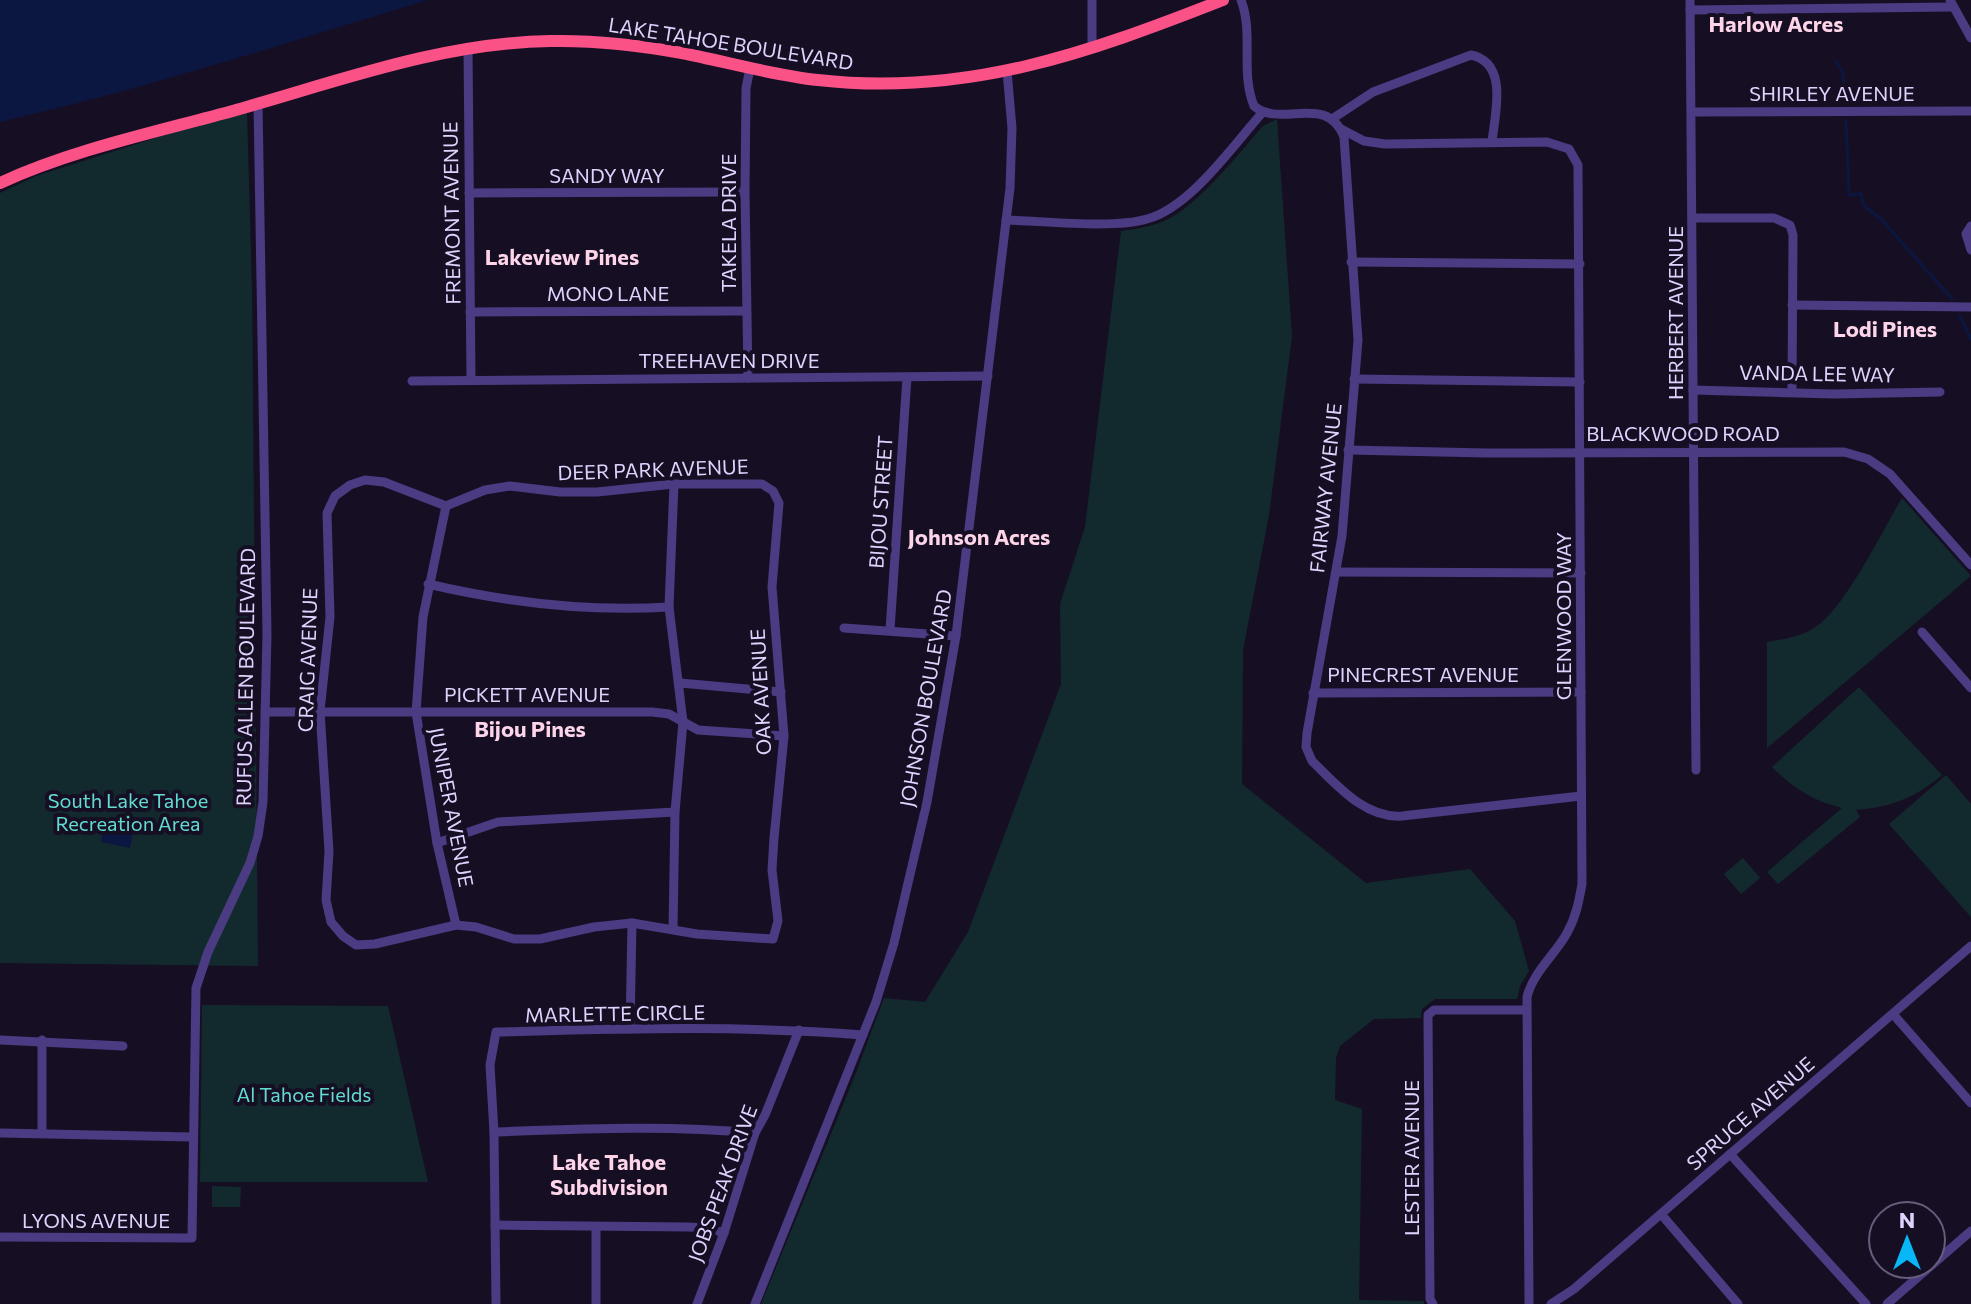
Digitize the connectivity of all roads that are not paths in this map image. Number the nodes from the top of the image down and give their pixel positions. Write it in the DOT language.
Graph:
graph roads {
  1 [pos="1092,0"];
  2 [pos="1223,0"];
  3 [pos="1241,0"];
  4 [pos="1952,4"];
  5 [pos="1690,5"];
  6 [pos="1971,38"];
  7 [pos="468,48"];
  8 [pos="1092,49"];
  9 [pos="750,68"];
  10 [pos="1007,71"];
  11 [pos="258,103"];
  12 [pos="1971,111"];
  13 [pos="1263,112"];
  14 [pos="1692,112"];
  15 [pos="1332,119"];
  16 [pos="1341,129"];
  17 [pos="1492,142"];
  18 [pos="0,183"];
  19 [pos="745,192"];
  20 [pos="469,193"];
  21 [pos="1693,218"];
  22 [pos="1006,220"];
  23 [pos="1971,226"];
  24 [pos="1971,250"];
  25 [pos="1351,262"];
  26 [pos="1580,264"];
  27 [pos="1792,305"];
  28 [pos="1971,307"];
  29 [pos="746,311"];
  30 [pos="470,312"];
  31 [pos="988,376"];
  32 [pos="907,377"];
  33 [pos="748,378"];
  34 [pos="471,379"];
  35 [pos="1354,379"];
  36 [pos="412,381"];
  37 [pos="1580,382"];
  38 [pos="1693,390"];
  39 [pos="1792,391"];
  40 [pos="1940,392"];
  41 [pos="1348,450"];
  42 [pos="1693,451"];
  43 [pos="1580,452"];
  44 [pos="674,484"];
  45 [pos="773,491"];
  46 [pos="446,506"];
  47 [pos="1971,565"];
  48 [pos="1336,572"];
  49 [pos="1581,573"];
  50 [pos="428,584"];
  51 [pos="669,607"];
  52 [pos="844,628"];
  53 [pos="890,630"];
  54 [pos="1922,632"];
  55 [pos="956,636"];
  56 [pos="680,683"];
  57 [pos="1971,688"];
  58 [pos="781,692"];
  59 [pos="1581,692"];
  60 [pos="1313,693"];
  61 [pos="320,711"];
  62 [pos="265,712"];
  63 [pos="416,712"];
  64 [pos="683,722"];
  65 [pos="784,736"];
  66 [pos="1696,770"];
  67 [pos="1581,796"];
  68 [pos="675,812"];
  69 [pos="437,843"];
  70 [pos="632,923"];
  71 [pos="456,925"];
  72 [pos="673,929"];
  73 [pos="1971,946"];
  74 [pos="1526,1010"];
  75 [pos="1893,1014"];
  76 [pos="630,1029"];
  77 [pos="799,1030"];
  78 [pos="863,1035"];
  79 [pos="0,1040"];
  80 [pos="42,1040"];
  81 [pos="123,1046"];
  82 [pos="1971,1103"];
  83 [pos="494,1132"];
  84 [pos="0,1133"];
  85 [pos="42,1133"];
  86 [pos="755,1133"];
  87 [pos="192,1137"];
  88 [pos="1730,1154"];
  89 [pos="1661,1214"];
  90 [pos="495,1225"];
  91 [pos="596,1227"];
  92 [pos="1971,1231"];
  93 [pos="724,1233"];
  94 [pos="0,1237"];
  95 [pos="192,1238"];
  96 [pos="1565,1301"];
  97 [pos="496,1304"];
  98 [pos="596,1304"];
  99 [pos="697,1304"];
  100 [pos="755,1304"];
  101 [pos="1433,1304"];
  102 [pos="1529,1304"];
  103 [pos="1551,1304"];
  104 [pos="1738,1304"];
  105 [pos="1866,1304"];
  106 [pos="1887,1304"];
  1 -- 8 [label="street"];
  2 -- 8 [label="highway, LAKE TAHOE BOULEVARD"];
  3 -- 13 [label="street"];
  4 -- 5 [label="street"];
  4 -- 6 [label="street"];
  5 -- 14 [label="street, HERBERT AVENUE"];
  7 -- 9 [label="highway, LAKE TAHOE BOULEVARD"];
  7 -- 11 [label="highway, LAKE TAHOE BOULEVARD"];
  7 -- 20 [label="street, FREMONT AVENUE"];
  8 -- 10 [label="highway, LAKE TAHOE BOULEVARD"];
  9 -- 10 [label="highway, LAKE TAHOE BOULEVARD"];
  9 -- 19 [label="street, TAKELA DRIVE"];
  10 -- 22 [label="street, JOHNSON BOULEVARD"];
  11 -- 18 [label="highway, LAKE TAHOE BOULEVARD"];
  11 -- 62 [label="street, RUFUS ALLEN BOULEVARD"];
  12 -- 14 [label="street, SHIRLEY AVENUE"];
  13 -- 15 [label="street"];
  13 -- 22 [label="street"];
  14 -- 21 [label="street, HERBERT AVENUE"];
  15 -- 16 [label="street"];
  15 -- 17 [label="street"];
  16 -- 17 [label="street, GLENWOOD WAY"];
  16 -- 25 [label="street, FAIRWAY AVENUE"];
  17 -- 26 [label="street, GLENWOOD WAY"];
  19 -- 20 [label="street, SANDY WAY"];
  19 -- 29 [label="street, TAKELA DRIVE"];
  20 -- 30 [label="street, FREMONT AVENUE"];
  21 -- 27 [label="street"];
  21 -- 38 [label="street, HERBERT AVENUE"];
  22 -- 31 [label="street, JOHNSON BOULEVARD"];
  23 -- 24 [label="street"];
  25 -- 26 [label="street"];
  25 -- 35 [label="street, FAIRWAY AVENUE"];
  26 -- 37 [label="street, GLENWOOD WAY"];
  27 -- 28 [label="street"];
  27 -- 39 [label="street"];
  29 -- 30 [label="street, MONO LANE"];
  29 -- 33 [label="street, TAKELA DRIVE"];
  30 -- 34 [label="street, FREMONT AVENUE"];
  31 -- 32 [label="street, TREEHAVEN DRIVE"];
  31 -- 55 [label="street, JOHNSON BOULEVARD"];
  32 -- 33 [label="street, TREEHAVEN DRIVE"];
  32 -- 53 [label="street, BIJOU STREET"];
  33 -- 34 [label="street, TREEHAVEN DRIVE"];
  34 -- 36 [label="street, TREEHAVEN DRIVE"];
  35 -- 37 [label="street"];
  35 -- 41 [label="street, FAIRWAY AVENUE"];
  37 -- 43 [label="street, GLENWOOD WAY"];
  38 -- 39 [label="street, VANDA LEE WAY"];
  38 -- 42 [label="street, HERBERT AVENUE"];
  39 -- 40 [label="street, VANDA LEE WAY"];
  41 -- 43 [label="street, BLACKWOOD ROAD"];
  41 -- 48 [label="street, FAIRWAY AVENUE"];
  42 -- 43 [label="street, BLACKWOOD ROAD"];
  42 -- 47 [label="street, BLACKWOOD ROAD"];
  42 -- 66 [label="street, HERBERT AVENUE"];
  43 -- 49 [label="street, GLENWOOD WAY"];
  44 -- 45 [label="street, DEER PARK AVENUE"];
  44 -- 46 [label="street, DEER PARK AVENUE"];
  44 -- 51 [label="street"];
  45 -- 58 [label="street, OAK AVENUE"];
  46 -- 50 [label="street, JUNIPER AVENUE"];
  46 -- 61 [label="street, CRAIG AVENUE"];
  48 -- 49 [label="street"];
  48 -- 60 [label="street, FAIRWAY AVENUE"];
  49 -- 59 [label="street, GLENWOOD WAY"];
  50 -- 51 [label="street"];
  50 -- 63 [label="street, JUNIPER AVENUE"];
  51 -- 56 [label="street"];
  52 -- 53 [label="street"];
  53 -- 55 [label="street"];
  54 -- 57 [label="street"];
  55 -- 78 [label="street, JOHNSON BOULEVARD"];
  56 -- 58 [label="street"];
  56 -- 64 [label="street"];
  58 -- 65 [label="street, OAK AVENUE"];
  59 -- 60 [label="street, PINECREST AVENUE"];
  59 -- 67 [label="street, GLENWOOD WAY"];
  60 -- 67 [label="street, FAIRWAY AVENUE"];
  61 -- 62 [label="street, PICKETT AVENUE"];
  61 -- 63 [label="street, PICKETT AVENUE"];
  61 -- 71 [label="street, CRAIG AVENUE"];
  62 -- 87 [label="street, RUFUS ALLEN BOULEVARD"];
  63 -- 64 [label="street, PICKETT AVENUE"];
  63 -- 69 [label="street, JUNIPER AVENUE"];
  64 -- 65 [label="street, PICKETT AVENUE"];
  64 -- 68 [label="street"];
  65 -- 72 [label="street, OAK AVENUE"];
  67 -- 74 [label="street, GLENWOOD WAY"];
  68 -- 69 [label="street"];
  68 -- 72 [label="street"];
  69 -- 71 [label="street, JUNIPER AVENUE"];
  70 -- 71 [label="street"];
  70 -- 72 [label="street"];
  70 -- 76 [label="street"];
  73 -- 75 [label="street, SPRUCE AVENUE"];
  74 -- 101 [label="street, LESTER AVENUE"];
  74 -- 102 [label="street, GLENWOOD WAY"];
  75 -- 82 [label="street"];
  75 -- 88 [label="street, SPRUCE AVENUE"];
  76 -- 77 [label="street, MARLETTE CIRCLE"];
  76 -- 83 [label="street, MARLETTE CIRCLE"];
  77 -- 78 [label="street, MARLETTE CIRCLE"];
  77 -- 86 [label="street, JOBS PEAK DRIVE"];
  78 -- 100 [label="street, JOHNSON BOULEVARD"];
  79 -- 80 [label="street"];
  80 -- 81 [label="street"];
  80 -- 85 [label="street"];
  83 -- 86 [label="street"];
  83 -- 90 [label="street, MARLETTE CIRCLE"];
  84 -- 85 [label="street"];
  85 -- 87 [label="street"];
  86 -- 93 [label="street, JOBS PEAK DRIVE"];
  87 -- 95 [label="street, RUFUS ALLEN BOULEVARD"];
  88 -- 89 [label="street, SPRUCE AVENUE"];
  88 -- 105 [label="street"];
  89 -- 96 [label="street, SPRUCE AVENUE"];
  89 -- 104 [label="street"];
  90 -- 91 [label="street"];
  90 -- 97 [label="street, MARLETTE CIRCLE"];
  91 -- 93 [label="street"];
  91 -- 98 [label="street"];
  92 -- 106 [label="street"];
  93 -- 99 [label="street, JOBS PEAK DRIVE"];
  94 -- 95 [label="street, LYONS AVENUE"];
  96 -- 103 [label="street, SPRUCE AVENUE"];
}
